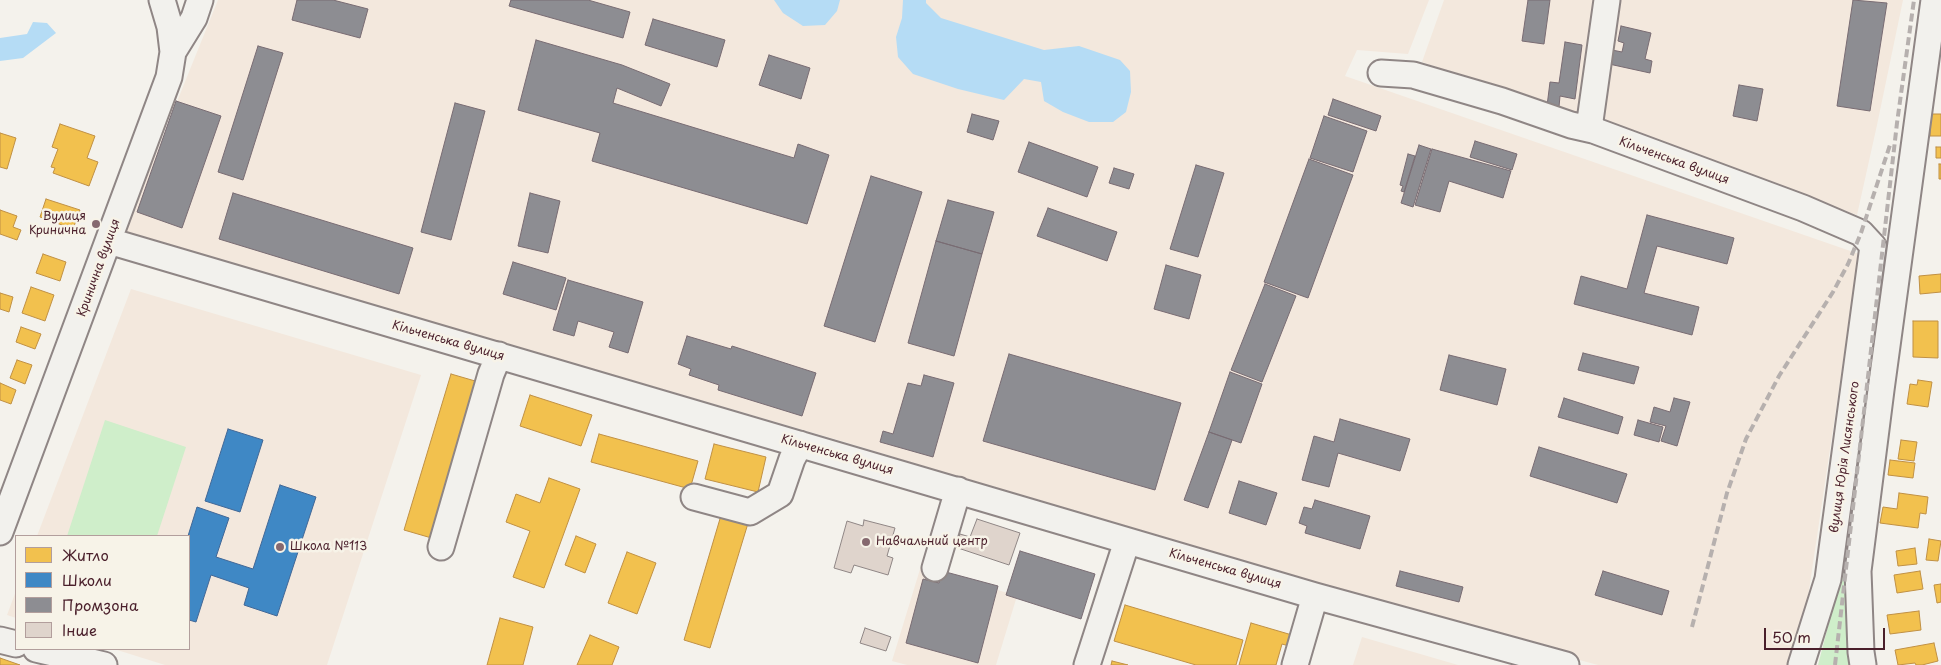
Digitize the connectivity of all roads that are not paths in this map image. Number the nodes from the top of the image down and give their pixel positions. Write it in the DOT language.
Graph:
graph roads {
  1 [pos="162,0"];
  2 [pos="200,0"];
  3 [pos="1607,0"];
  4 [pos="1934,0"];
  5 [pos="173,52"];
  6 [pos="1380,73"];
  7 [pos="1593,130"];
  8 [pos="109,241"];
  9 [pos="1873,246"];
  10 [pos="499,356"];
  11 [pos="800,444"];
  12 [pos="958,490"];
  13 [pos="694,497"];
  14 [pos="0,532"];
  15 [pos="1127,540"];
  16 [pos="441,547"];
  17 [pos="935,568"];
  18 [pos="1315,596"];
  19 [pos="0,640"];
  20 [pos="15,644"];
  21 [pos="40,650"];
  22 [pos="104,665"];
  23 [pos="1087,665"];
  24 [pos="1295,665"];
  25 [pos="1566,665"];
  26 [pos="1801,665"];
  27 [pos="1863,665"];
  1 -- 5 [label="street, Кринична вулиця"];
  2 -- 5 [label="street"];
  3 -- 7 [label="street"];
  4 -- 27 [label="street"];
  5 -- 8 [label="street, Кринична вулиця"];
  6 -- 7 [label="street, Кільченська вулиця"];
  7 -- 9 [label="street, Кільченська вулиця"];
  8 -- 10 [label="street, Кільченська вулиця"];
  8 -- 14 [label="street, Кринична вулиця"];
  9 -- 26 [label="street, вулиця Юрія Лисянського"];
  10 -- 11 [label="street, Кільченська вулиця"];
  10 -- 16 [label="street"];
  11 -- 12 [label="street, Кільченська вулиця"];
  11 -- 13 [label="street"];
  12 -- 15 [label="street, Кільченська вулиця"];
  12 -- 17 [label="street"];
  15 -- 18 [label="street, Кільченська вулиця"];
  15 -- 23 [label="street"];
  18 -- 24 [label="street"];
  18 -- 25 [label="street, Кільченська вулиця"];
  19 -- 20 [label="street"];
  21 -- 22 [label="street"];
}
